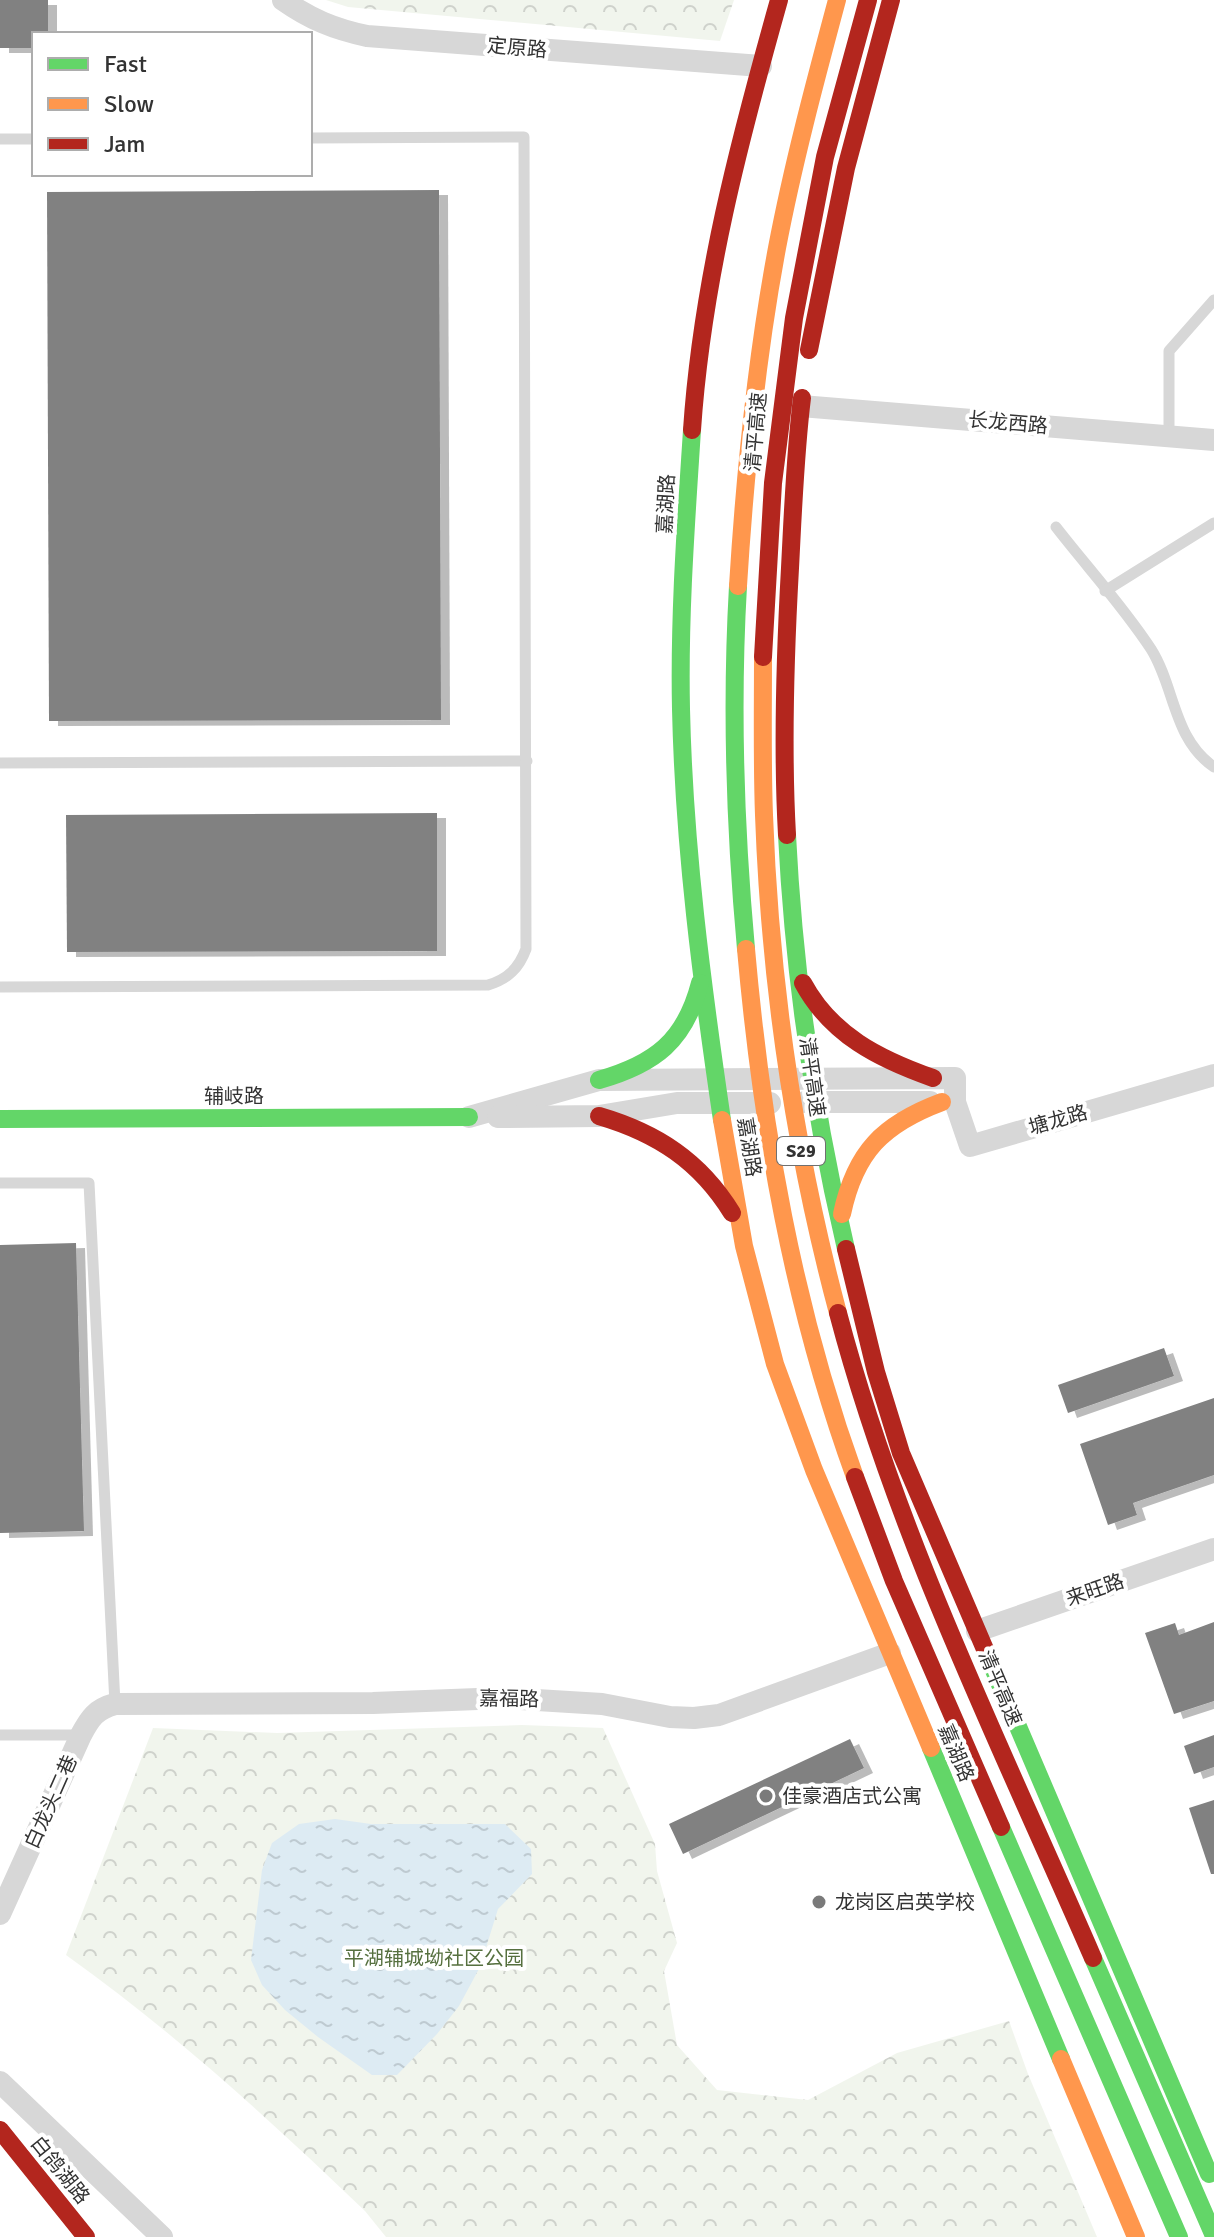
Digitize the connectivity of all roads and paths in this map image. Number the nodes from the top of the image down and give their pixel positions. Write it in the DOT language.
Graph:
graph roads {
  1 [pos="283,0"];
  2 [pos="779,0"];
  3 [pos="837,0"];
  4 [pos="868,0"];
  5 [pos="891,0"];
  6 [pos="761,66"];
  7 [pos="312,138"];
  8 [pos="0,139"];
  9 [pos="32,139"];
  10 [pos="1214,300"];
  11 [pos="801,406"];
  12 [pos="1169,436"];
  13 [pos="1214,440"];
  14 [pos="1214,523"];
  15 [pos="1056,527"];
  16 [pos="1105,591"];
  17 [pos="527,761"];
  18 [pos="0,763"];
  19 [pos="1214,767"];
  20 [pos="702,965"];
  21 [pos="798,970"];
  22 [pos="0,987"];
  23 [pos="1214,1075"];
  24 [pos="944,1078"];
  25 [pos="717,1079"];
  26 [pos="814,1079"];
  27 [pos="599,1080"];
  28 [pos="818,1102"];
  29 [pos="949,1102"];
  30 [pos="720,1103"];
  31 [pos="599,1116"];
  32 [pos="469,1117"];
  33 [pos="0,1119"];
  34 [pos="0,1183"];
  35 [pos="840,1224"];
  36 [pos="741,1228"];
  37 [pos="1214,1549"];
  38 [pos="977,1631"];
  39 [pos="890,1653"];
  40 [pos="115,1704"];
  41 [pos="0,1735"];
  42 [pos="81,1735"];
  43 [pos="0,1914"];
  44 [pos="0,2082"];
  45 [pos="18,2099"];
  46 [pos="0,2113"];
  47 [pos="0,2130"];
  48 [pos="1214,2187"];
  49 [pos="1214,2236"];
  50 [pos="86,2237"];
  51 [pos="162,2237"];
  52 [pos="1136,2237"];
  53 [pos="1179,2237"];
  1 -- 6 [label="street, 定原路"];
  2 -- 6 [label="main road, 嘉湖路"];
  3 -- 53 [label="main road, 清平高速 / S29, bridge"];
  4 -- 49 [label="main road, 清平高速 / S29, bridge"];
  5 -- 11 [label="main road"];
  6 -- 20 [label="main road, 嘉湖路"];
  7 -- 17 [label="lane"];
  8 -- 9 [label="lane"];
  10 -- 12 [label="lane"];
  11 -- 12 [label="street, 长龙西路"];
  11 -- 21 [label="main road"];
  12 -- 13 [label="street, 长龙西路"];
  14 -- 16 [label="lane"];
  15 -- 16 [label="lane"];
  16 -- 19 [label="lane"];
  17 -- 18 [label="lane"];
  17 -- 22 [label="lane"];
  20 -- 25 [label="main road, 嘉湖路"];
  20 -- 27 [label="main road"];
  21 -- 24 [label="main road"];
  21 -- 26 [label="main road"];
  23 -- 29 [label="street, 塘龙路"];
  24 -- 26 [label="street"];
  24 -- 29 [label="street, 塘龙路"];
  25 -- 26 [label="street"];
  25 -- 27 [label="street"];
  25 -- 30 [label="main road, 嘉湖路"];
  26 -- 28 [label="main road"];
  27 -- 32 [label="street"];
  28 -- 29 [label="street"];
  28 -- 30 [label="street"];
  28 -- 35 [label="main road"];
  29 -- 35 [label="main road"];
  30 -- 31 [label="street"];
  30 -- 36 [label="main road, 嘉湖路"];
  31 -- 32 [label="street"];
  31 -- 36 [label="main road"];
  32 -- 33 [label="main road, 辅岐路"];
  34 -- 40 [label="lane"];
  35 -- 38 [label="main road"];
  36 -- 39 [label="main road, 嘉湖路"];
  37 -- 38 [label="street, 来旺路"];
  38 -- 48 [label="main road"];
  39 -- 40 [label="street, 嘉福路"];
  39 -- 52 [label="main road, 嘉湖路"];
  40 -- 42 [label="street, 白龙头二巷"];
  41 -- 42 [label="lane"];
  42 -- 43 [label="street, 白龙头二巷"];
  44 -- 45 [label="street"];
  45 -- 46 [label="street"];
  45 -- 51 [label="street"];
  47 -- 50 [label="main road, 白鸽湖路"];
}
